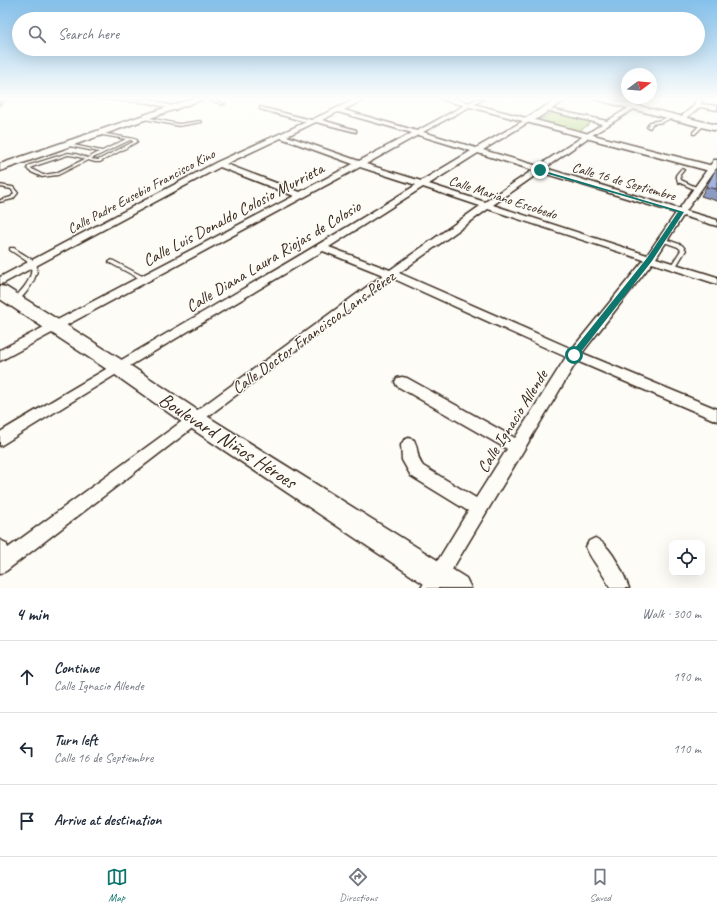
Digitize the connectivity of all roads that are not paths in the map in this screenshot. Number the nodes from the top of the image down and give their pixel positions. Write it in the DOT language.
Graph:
graph roads {
  1 [pos="122,126"];
  2 [pos="301,126"];
  3 [pos="335,126"];
  4 [pos="392,126"];
  5 [pos="431,126"];
  6 [pos="518,126"];
  7 [pos="549,126"];
  8 [pos="602,126"];
  9 [pos="701,126"];
  10 [pos="354,131"];
  11 [pos="694,133"];
  12 [pos="102,134"];
  13 [pos="417,134"];
  14 [pos="280,136"];
  15 [pos="587,136"];
  16 [pos="129,139"];
  17 [pos="70,145"];
  18 [pos="477,150"];
  19 [pos="102,152"];
  20 [pos="89,159"];
  21 [pos="220,164"];
  22 [pos="360,164"];
  23 [pos="715,166"];
  24 [pos="0,168"];
  25 [pos="540,170"];
  26 [pos="682,170"];
  27 [pos="422,184"];
  28 [pos="0,186"];
  29 [pos="697,188"];
  30 [pos="302,196"];
  31 [pos="0,201"];
  32 [pos="487,205"];
  33 [pos="681,212"];
  34 [pos="717,223"];
  35 [pos="662,240"];
  36 [pos="322,247"];
  37 [pos="12,249"];
  38 [pos="649,260"];
  39 [pos="112,262"];
  40 [pos="33,263"];
  41 [pos="673,267"];
  42 [pos="391,274"];
  43 [pos="144,279"];
  44 [pos="0,281"];
  45 [pos="717,281"];
  46 [pos="8,295"];
  47 [pos="54,327"];
  48 [pos="574,355"];
  49 [pos="0,356"];
  50 [pos="118,366"];
  51 [pos="402,382"];
  52 [pos="717,415"];
  53 [pos="194,419"];
  54 [pos="0,440"];
  55 [pos="409,445"];
  56 [pos="517,447"];
  57 [pos="479,509"];
  58 [pos="595,547"];
  59 [pos="1,559"];
  60 [pos="441,584"];
  61 [pos="620,588"];
  1 -- 12 [label="street"];
  2 -- 14 [label="street, Calle Padre Eusebio Francisco Kino"];
  3 -- 10 [label="street"];
  4 -- 13 [label="street, Calle 16 de Septiembre"];
  5 -- 13 [label="street, Calle Luis Donaldo Colosio Murrieta"];
  6 -- 18 [label="street, Calle Diana Laura Riojas de Colosio"];
  7 -- 15 [label="street"];
  8 -- 15 [label="street, Calle Doctor Francisco Lans Pérez"];
  9 -- 11 [label="lane"];
  12 -- 16 [label="lane"];
  12 -- 17 [label="street"];
  13 -- 18 [label="street, Calle 16 de Septiembre"];
  13 -- 22 [label="street, Calle Luis Donaldo Colosio Murrieta"];
  14 -- 21 [label="street, Calle Padre Eusebio Francisco Kino"];
  14 -- 22 [label="street, Calle Mariano Escobedo"];
  15 -- 23 [label="street"];
  15 -- 25 [label="street, Calle Doctor Francisco Lans Pérez"];
  16 -- 19 [label="lane"];
  16 -- 20 [label="lane"];
  17 -- 19 [label="lane"];
  17 -- 24 [label="street"];
  18 -- 25 [label="street, Calle 16 de Septiembre"];
  18 -- 27 [label="street, Calle Diana Laura Riojas de Colosio"];
  19 -- 20 [label="lane"];
  20 -- 20 [label="lane"];
  21 -- 30 [label="street"];
  21 -- 40 [label="street, Calle Padre Eusebio Francisco Kino"];
  22 -- 27 [label="street, Calle Mariano Escobedo"];
  22 -- 30 [label="street, Calle Luis Donaldo Colosio Murrieta"];
  23 -- 29 [label="street, Calle Ignacio Allende"];
  25 -- 32 [label="street, Calle Doctor Francisco Lans Pérez"];
  25 -- 33 [label="street, Calle 16 de Septiembre"];
  26 -- 29 [label="lane"];
  27 -- 32 [label="street, Calle Mariano Escobedo"];
  27 -- 36 [label="street, Calle Diana Laura Riojas de Colosio"];
  28 -- 31 [label="lane"];
  29 -- 33 [label="street, Calle Ignacio Allende"];
  30 -- 43 [label="street, Calle Luis Donaldo Colosio Murrieta"];
  32 -- 38 [label="street, Calle Mariano Escobedo"];
  32 -- 42 [label="street, Calle Doctor Francisco Lans Pérez"];
  33 -- 34 [label="street, Calle 16 de Septiembre"];
  33 -- 35 [label="street, Calle Ignacio Allende"];
  35 -- 38 [label="street, Calle Ignacio Allende"];
  35 -- 41 [label="lane"];
  36 -- 42 [label="street"];
  36 -- 50 [label="street, Calle Diana Laura Riojas de Colosio"];
  37 -- 40 [label="lane"];
  38 -- 41 [label="street, Calle Mariano Escobedo"];
  38 -- 48 [label="street, Calle Ignacio Allende"];
  39 -- 43 [label="lane"];
  40 -- 44 [label="street, Calle Padre Eusebio Francisco Kino"];
  40 -- 46 [label="lane"];
  41 -- 45 [label="street, Calle Mariano Escobedo"];
  42 -- 48 [label="street"];
  42 -- 53 [label="street, Calle Doctor Francisco Lans Pérez"];
  43 -- 47 [label="street, Calle Luis Donaldo Colosio Murrieta"];
  46 -- 47 [label="main road, Boulevard Niños Héroes"];
  47 -- 49 [label="street, Calle Luis Donaldo Colosio Murrieta"];
  47 -- 50 [label="main road, Boulevard Niños Héroes"];
  48 -- 52 [label="street"];
  48 -- 56 [label="street, Calle Ignacio Allende"];
  50 -- 53 [label="main road, Boulevard Niños Héroes"];
  50 -- 54 [label="street, Calle Diana Laura Riojas de Colosio"];
  51 -- 56 [label="street"];
  53 -- 59 [label="street, Calle Doctor Francisco Lans Pérez"];
  53 -- 60 [label="main road, Boulevard Niños Héroes"];
  55 -- 57 [label="street"];
  56 -- 57 [label="street, Calle Ignacio Allende"];
  57 -- 60 [label="street, Calle Ignacio Allende"];
  58 -- 61 [label="street"];
}
